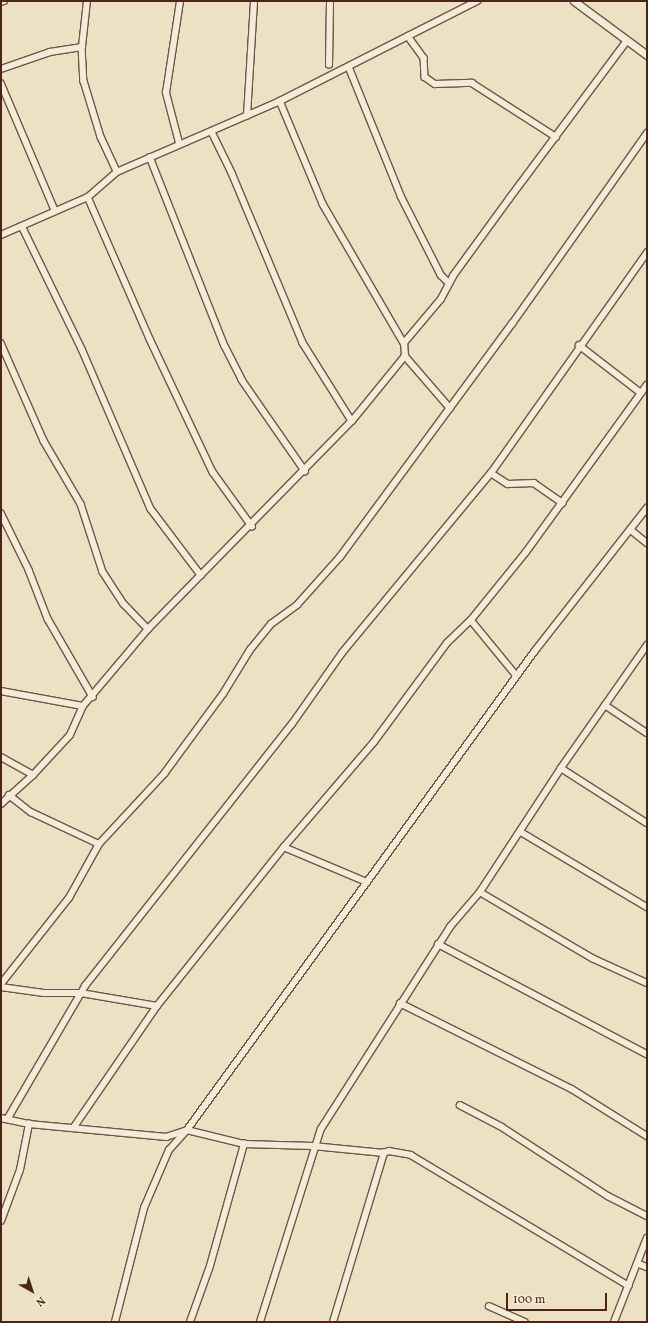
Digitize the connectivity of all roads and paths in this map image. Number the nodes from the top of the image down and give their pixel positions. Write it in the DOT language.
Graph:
graph roads {
  1 [pos="4,1"];
  2 [pos="87,1"];
  3 [pos="180,1"];
  4 [pos="254,1"];
  5 [pos="330,1"];
  6 [pos="477,1"];
  7 [pos="586,1"];
  8 [pos="1,2"];
  9 [pos="576,4"];
  10 [pos="408,36"];
  11 [pos="626,42"];
  12 [pos="82,47"];
  13 [pos="647,55"];
  14 [pos="328,65"];
  15 [pos="349,67"];
  16 [pos="1,69"];
  17 [pos="1,83"];
  18 [pos="280,101"];
  19 [pos="247,116"];
  20 [pos="212,132"];
  21 [pos="647,133"];
  22 [pos="556,137"];
  23 [pos="179,143"];
  24 [pos="150,157"];
  25 [pos="117,172"];
  26 [pos="88,197"];
  27 [pos="55,210"];
  28 [pos="22,226"];
  29 [pos="1,235"];
  30 [pos="647,253"];
  31 [pos="449,283"];
  32 [pos="1,342"];
  33 [pos="404,342"];
  34 [pos="579,345"];
  35 [pos="405,356"];
  36 [pos="647,385"];
  37 [pos="641,393"];
  38 [pos="450,408"];
  39 [pos="352,422"];
  40 [pos="305,471"];
  41 [pos="491,473"];
  42 [pos="562,503"];
  43 [pos="647,508"];
  44 [pos="1,513"];
  45 [pos="252,526"];
  46 [pos="631,530"];
  47 [pos="647,543"];
  48 [pos="201,575"];
  49 [pos="471,620"];
  50 [pos="148,629"];
  51 [pos="647,645"];
  52 [pos="517,676"];
  53 [pos="1,691"];
  54 [pos="93,697"];
  55 [pos="605,705"];
  56 [pos="82,706"];
  57 [pos="647,733"];
  58 [pos="1,757"];
  59 [pos="560,768"];
  60 [pos="33,775"];
  61 [pos="9,795"];
  62 [pos="1,804"];
  63 [pos="647,823"];
  64 [pos="521,832"];
  65 [pos="99,844"];
  66 [pos="284,847"];
  67 [pos="367,882"];
  68 [pos="480,892"];
  69 [pos="647,907"];
  70 [pos="438,944"];
  71 [pos="647,983"];
  72 [pos="1,986"];
  73 [pos="81,993"];
  74 [pos="400,1003"];
  75 [pos="158,1006"];
  76 [pos="647,1054"];
  77 [pos="460,1105"];
  78 [pos="1,1118"];
  79 [pos="8,1118"];
  80 [pos="28,1124"];
  81 [pos="74,1127"];
  82 [pos="187,1130"];
  83 [pos="647,1136"];
  84 [pos="244,1144"];
  85 [pos="313,1146"];
  86 [pos="384,1153"];
  87 [pos="647,1216"];
  88 [pos="1,1221"];
  89 [pos="647,1238"];
  90 [pos="639,1264"];
  91 [pos="647,1267"];
  92 [pos="629,1286"];
  93 [pos="489,1306"];
  94 [pos="115,1322"];
  95 [pos="190,1322"];
  96 [pos="260,1322"];
  97 [pos="333,1322"];
  98 [pos="525,1322"];
  99 [pos="614,1322"];
  1 -- 8 [label="street"];
  2 -- 12 [label="street"];
  3 -- 23 [label="street"];
  4 -- 19 [label="street"];
  5 -- 14 [label="street"];
  6 -- 10 [label="street"];
  7 -- 9 [label="street"];
  9 -- 11 [label="street"];
  10 -- 15 [label="street"];
  10 -- 22 [label="street"];
  11 -- 13 [label="street"];
  11 -- 22 [label="street"];
  12 -- 16 [label="street"];
  12 -- 25 [label="street"];
  15 -- 18 [label="street"];
  15 -- 31 [label="street"];
  17 -- 27 [label="street"];
  18 -- 19 [label="street"];
  18 -- 33 [label="street"];
  19 -- 20 [label="street"];
  20 -- 23 [label="street"];
  20 -- 39 [label="street"];
  21 -- 38 [label="street"];
  22 -- 31 [label="street"];
  23 -- 24 [label="street"];
  24 -- 25 [label="street"];
  24 -- 40 [label="street"];
  25 -- 26 [label="street"];
  26 -- 27 [label="street"];
  26 -- 45 [label="street"];
  27 -- 28 [label="street"];
  28 -- 29 [label="street"];
  28 -- 48 [label="street"];
  30 -- 34 [label="street"];
  31 -- 33 [label="street"];
  32 -- 50 [label="street"];
  33 -- 35 [label="street"];
  34 -- 37 [label="street"];
  34 -- 41 [label="street"];
  35 -- 38 [label="street"];
  35 -- 39 [label="street"];
  36 -- 37 [label="street"];
  37 -- 42 [label="street"];
  38 -- 65 [label="street"];
  39 -- 40 [label="street"];
  40 -- 45 [label="street"];
  41 -- 42 [label="street"];
  41 -- 73 [label="street"];
  42 -- 49 [label="street"];
  43 -- 46 [label="street"];
  44 -- 54 [label="street"];
  45 -- 48 [label="street"];
  46 -- 47 [label="street"];
  46 -- 52 [label="street"];
  48 -- 50 [label="street"];
  49 -- 52 [label="street"];
  49 -- 66 [label="street"];
  50 -- 54 [label="street"];
  51 -- 55 [label="street"];
  52 -- 67 [label="street"];
  53 -- 56 [label="street"];
  54 -- 56 [label="street"];
  55 -- 57 [label="street"];
  55 -- 59 [label="street"];
  56 -- 60 [label="street"];
  58 -- 60 [label="street"];
  59 -- 63 [label="street"];
  59 -- 64 [label="street"];
  60 -- 61 [label="street"];
  61 -- 62 [label="street"];
  61 -- 65 [label="street"];
  64 -- 68 [label="street"];
  64 -- 69 [label="street"];
  65 -- 72 [label="street"];
  66 -- 67 [label="street"];
  66 -- 75 [label="street"];
  67 -- 82 [label="street"];
  68 -- 70 [label="street"];
  68 -- 71 [label="street"];
  70 -- 74 [label="street"];
  70 -- 76 [label="street"];
  72 -- 73 [label="street"];
  73 -- 75 [label="street"];
  73 -- 79 [label="street"];
  74 -- 83 [label="street"];
  74 -- 85 [label="street"];
  75 -- 81 [label="street"];
  77 -- 87 [label="street"];
  78 -- 79 [label="street"];
  79 -- 80 [label="street"];
  80 -- 81 [label="street"];
  80 -- 88 [label="street"];
  81 -- 82 [label="street"];
  82 -- 84 [label="street"];
  82 -- 94 [label="street"];
  84 -- 85 [label="street"];
  84 -- 95 [label="street"];
  85 -- 86 [label="street"];
  85 -- 96 [label="street"];
  86 -- 92 [label="street"];
  86 -- 97 [label="street"];
  89 -- 90 [label="street"];
  90 -- 91 [label="street"];
  90 -- 92 [label="street"];
  92 -- 99 [label="street"];
  93 -- 98 [label="street"];
}
